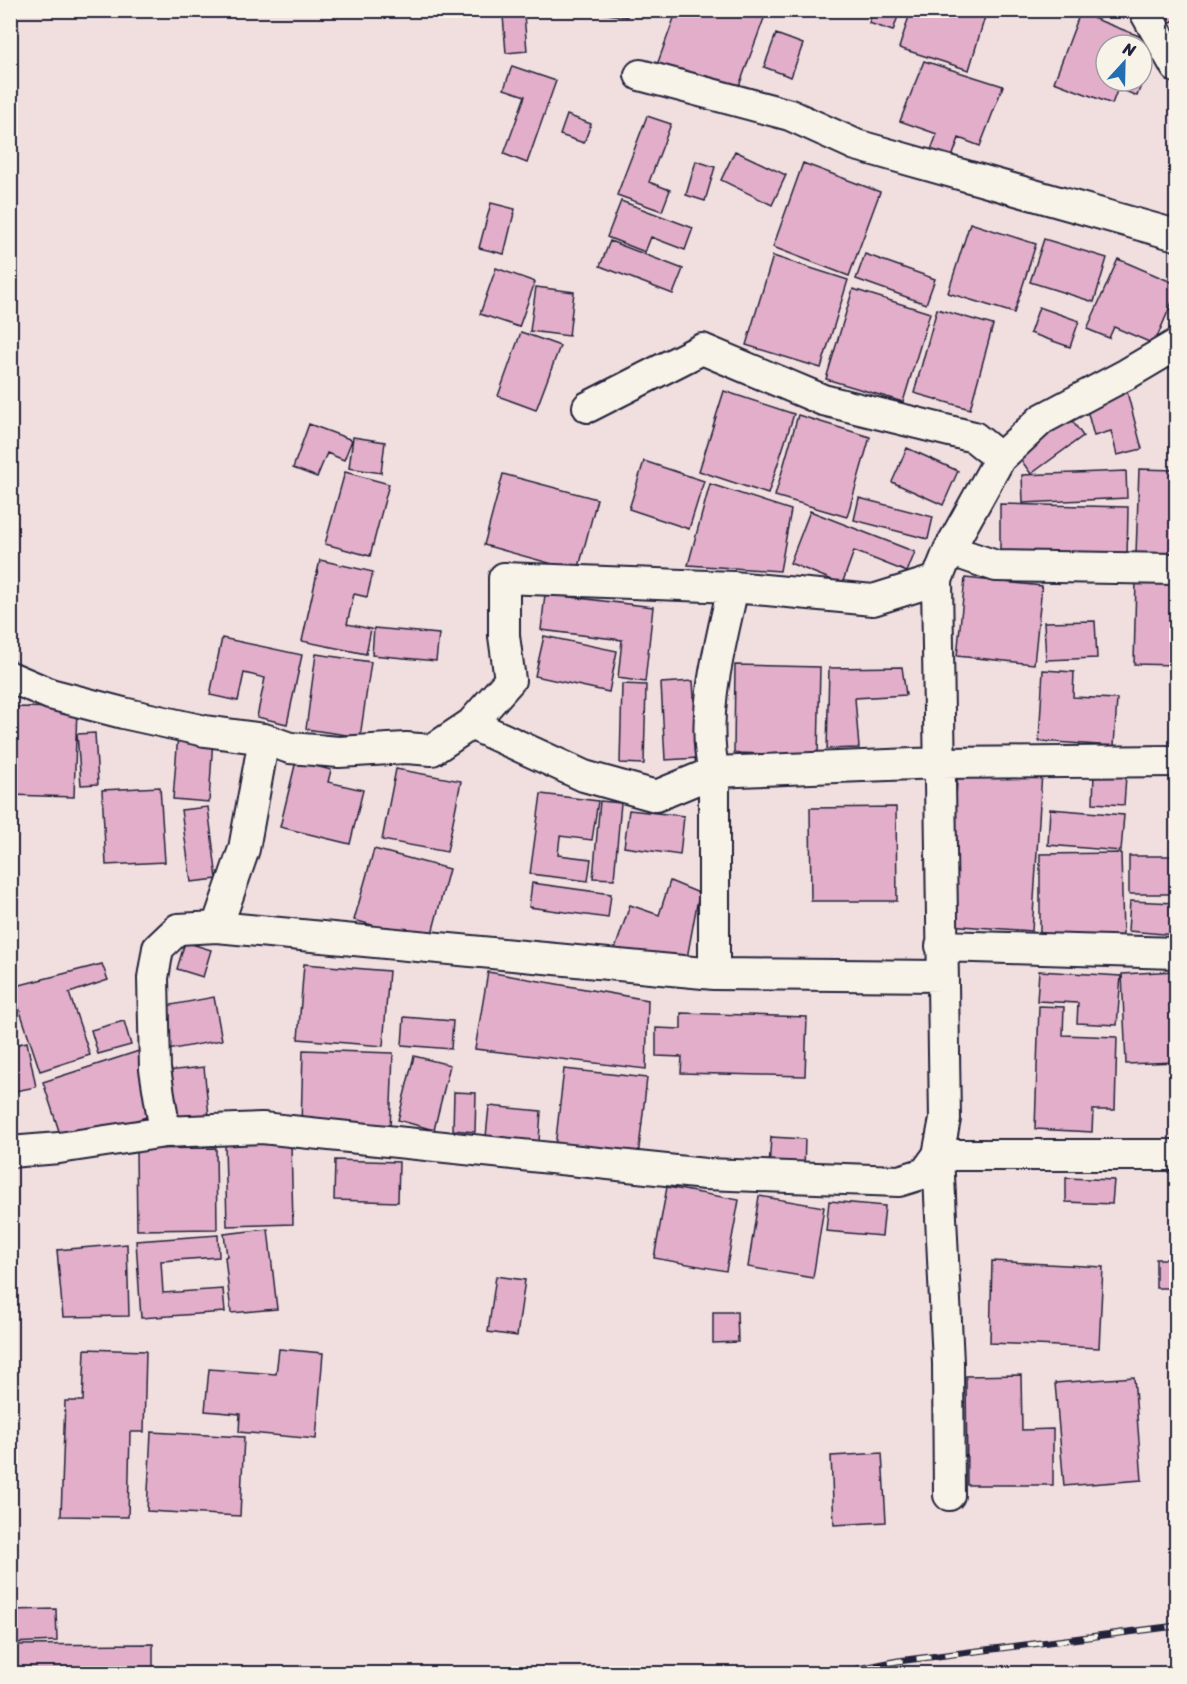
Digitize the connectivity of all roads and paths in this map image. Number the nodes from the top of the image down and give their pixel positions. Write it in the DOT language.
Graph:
graph roads {
  1 [pos="1144,10"];
  2 [pos="1176,67"];
  3 [pos="640,75"];
  4 [pos="1176,235"];
  5 [pos="1176,345"];
  6 [pos="588,407"];
  7 [pos="1000,458"];
  8 [pos="948,550"];
  9 [pos="1176,569"];
  10 [pos="937,580"];
  11 [pos="733,586"];
  12 [pos="10,677"];
  13 [pos="471,724"];
  14 [pos="264,739"];
  15 [pos="1176,761"];
  16 [pos="939,763"];
  17 [pos="714,772"];
  18 [pos="217,927"];
  19 [pos="941,946"];
  20 [pos="1176,953"];
  21 [pos="714,974"];
  22 [pos="942,976"];
  23 [pos="165,1132"];
  24 [pos="10,1152"];
  25 [pos="938,1155"];
  26 [pos="1176,1155"];
  27 [pos="949,1495"];
  1 -- 2 [label="street"];
  3 -- 4 [label="street"];
  5 -- 7 [label="street"];
  6 -- 7 [label="street"];
  7 -- 8 [label="street"];
  8 -- 9 [label="street"];
  8 -- 10 [label="street"];
  10 -- 11 [label="street"];
  10 -- 16 [label="street"];
  11 -- 13 [label="street"];
  11 -- 17 [label="street"];
  12 -- 14 [label="street"];
  13 -- 14 [label="street"];
  13 -- 17 [label="street"];
  14 -- 18 [label="street"];
  15 -- 16 [label="street"];
  16 -- 17 [label="street"];
  16 -- 19 [label="street"];
  17 -- 21 [label="street"];
  18 -- 21 [label="street"];
  18 -- 23 [label="street"];
  19 -- 20 [label="street"];
  19 -- 22 [label="street"];
  21 -- 22 [label="street"];
  22 -- 25 [label="street"];
  23 -- 24 [label="street"];
  23 -- 25 [label="street"];
  25 -- 26 [label="street"];
  25 -- 27 [label="street"];
}
